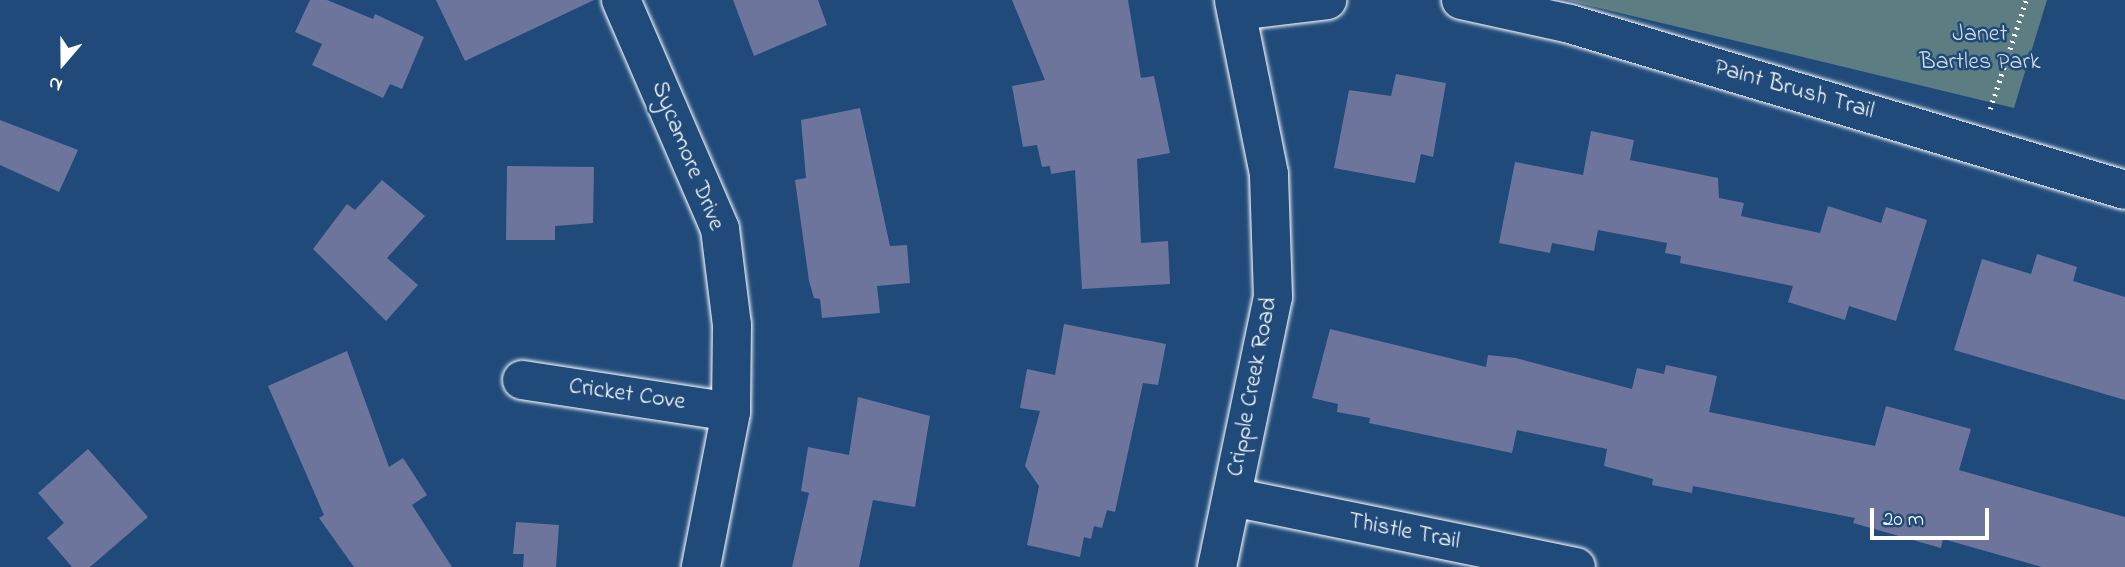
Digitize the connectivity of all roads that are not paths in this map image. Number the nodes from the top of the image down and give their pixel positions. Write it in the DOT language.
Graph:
graph roads {
  1 [pos="621,0"];
  2 [pos="1327,0"];
  3 [pos="1461,0"];
  4 [pos="1236,6"];
  5 [pos="2125,190"];
  6 [pos="522,380"];
  7 [pos="731,412"];
  8 [pos="1232,497"];
  9 [pos="701,567"];
  10 [pos="1217,567"];
  11 [pos="1576,567"];
  1 -- 7 [label="street, Sycamore Drive"];
  2 -- 4 [label="street"];
  3 -- 5 [label="street, Paint Brush Trail"];
  4 -- 8 [label="street, Cripple Creek Road"];
  6 -- 7 [label="street, Cricket Cove"];
  7 -- 9 [label="street, Sycamore Drive"];
  8 -- 10 [label="street, Cripple Creek Road"];
  8 -- 11 [label="street, Thistle Trail"];
}
